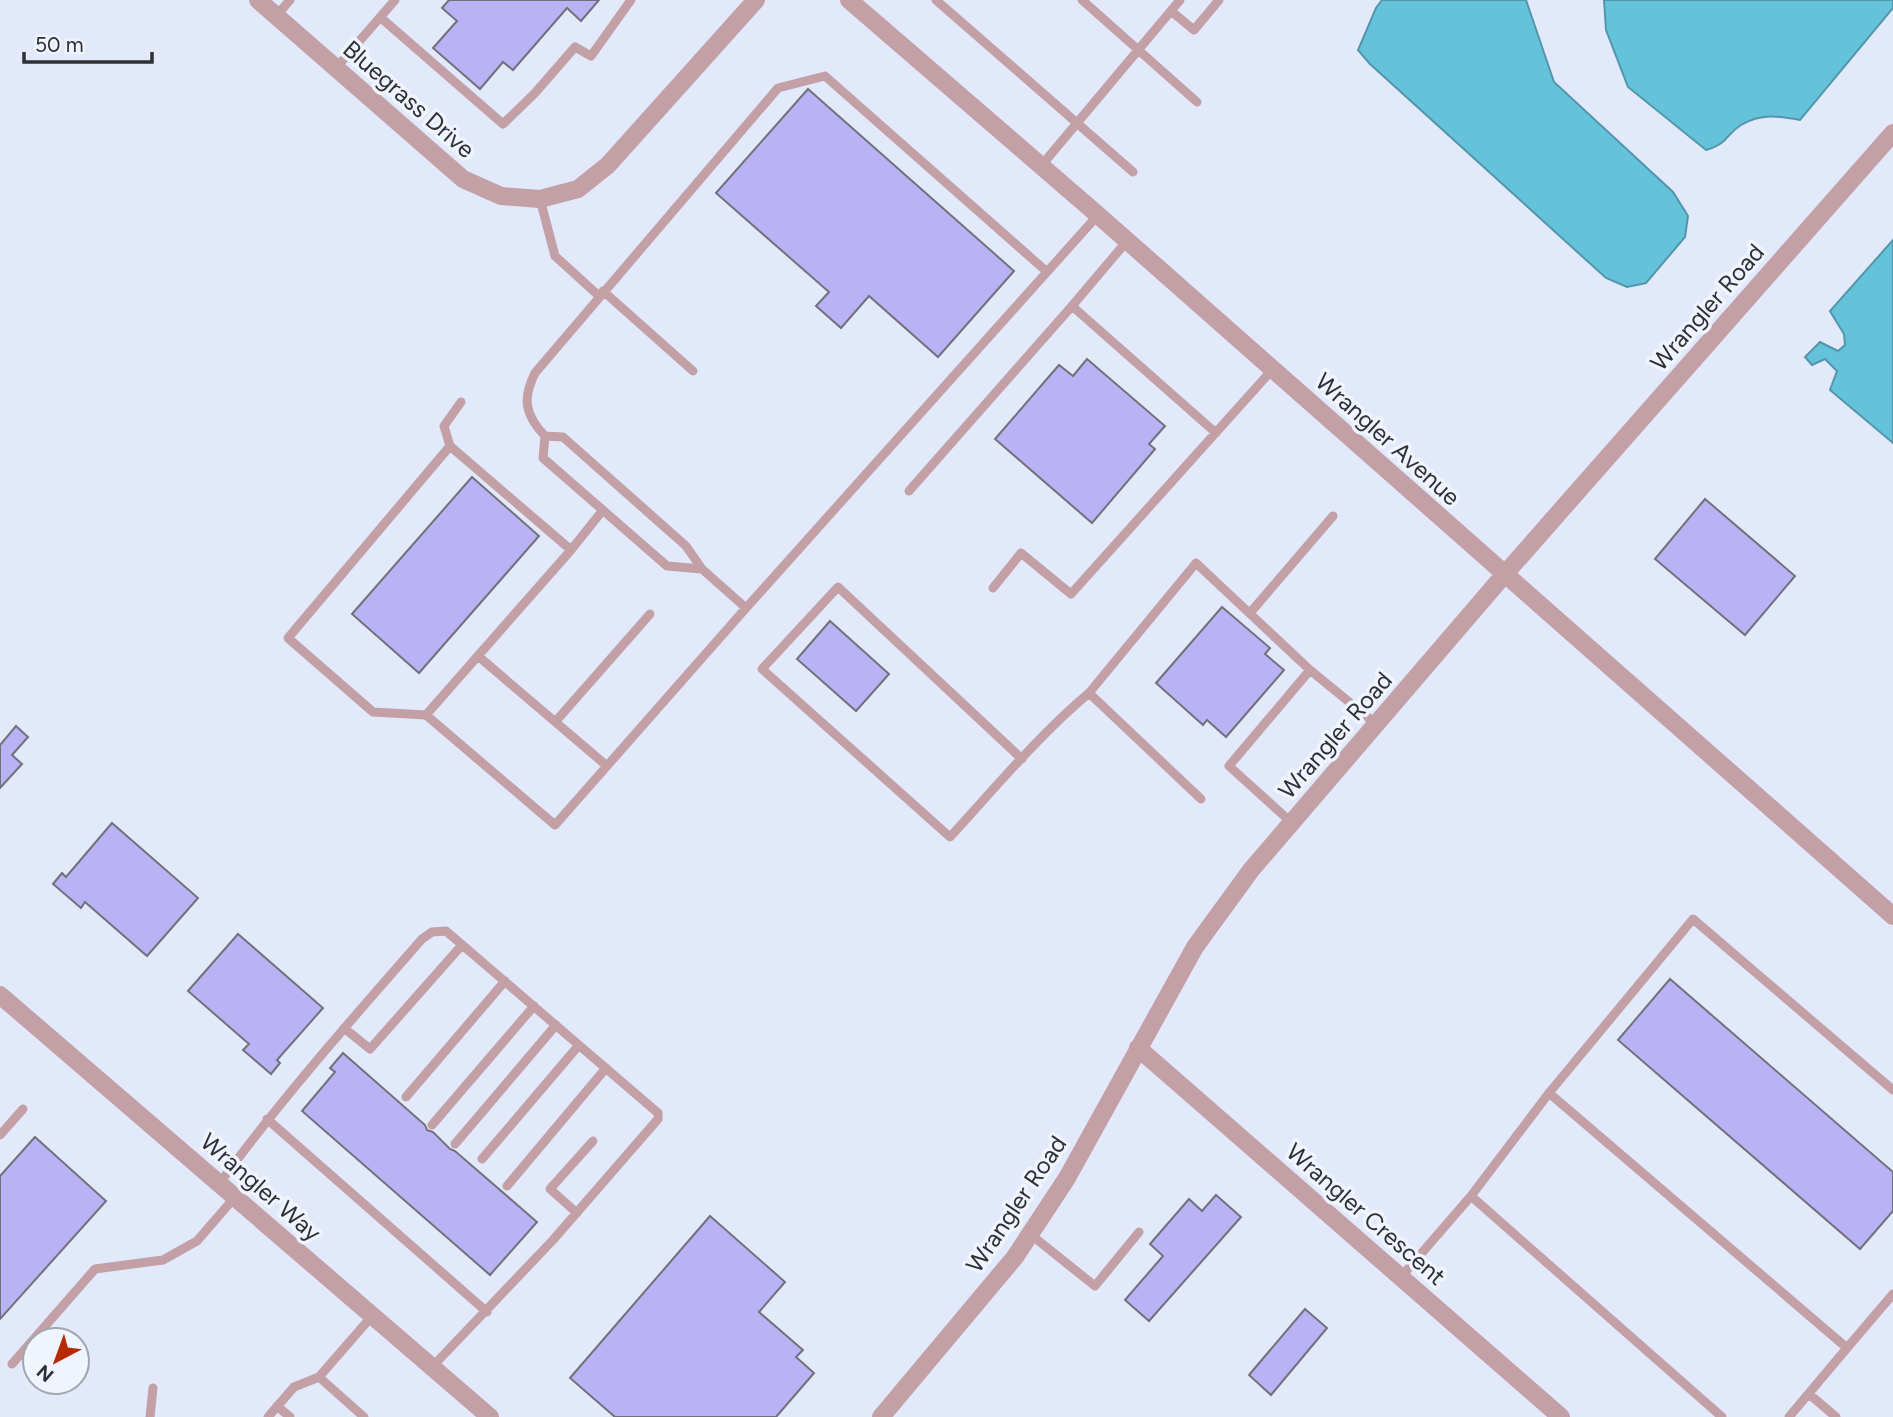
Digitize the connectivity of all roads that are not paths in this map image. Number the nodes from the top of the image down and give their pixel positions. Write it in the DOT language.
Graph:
graph roads {
  1 [pos="258,0"];
  2 [pos="290,0"];
  3 [pos="395,0"];
  4 [pos="631,0"];
  5 [pos="756,0"];
  6 [pos="849,0"];
  7 [pos="936,0"];
  8 [pos="1082,0"];
  9 [pos="1180,0"];
  10 [pos="1219,0"];
  11 [pos="1171,11"];
  12 [pos="276,16"];
  13 [pos="380,17"];
  14 [pos="1139,51"];
  15 [pos="336,68"];
  16 [pos="1197,102"];
  17 [pos="1076,123"];
  18 [pos="1893,133"];
  19 [pos="1041,166"];
  20 [pos="1133,172"];
  21 [pos="540,199"];
  22 [pos="1098,215"];
  23 [pos="1126,241"];
  24 [pos="1046,271"];
  25 [pos="601,294"];
  26 [pos="1072,306"];
  27 [pos="1272,370"];
  28 [pos="693,372"];
  29 [pos="461,402"];
  30 [pos="1216,433"];
  31 [pos="545,436"];
  32 [pos="450,446"];
  33 [pos="909,491"];
  34 [pos="603,510"];
  35 [pos="1334,516"];
  36 [pos="571,550"];
  37 [pos="702,569"];
  38 [pos="1504,575"];
  39 [pos="993,588"];
  40 [pos="746,608"];
  41 [pos="1250,613"];
  42 [pos="650,614"];
  43 [pos="478,656"];
  44 [pos="1310,670"];
  45 [pos="1089,693"];
  46 [pos="426,715"];
  47 [pos="556,721"];
  48 [pos="1376,724"];
  49 [pos="1022,759"];
  50 [pos="607,766"];
  51 [pos="1201,799"];
  52 [pos="1292,823"];
  53 [pos="1893,916"];
  54 [pos="463,945"];
  55 [pos="505,981"];
  56 [pos="1,998"];
  57 [pos="534,1006"];
  58 [pos="556,1025"];
  59 [pos="344,1028"];
  60 [pos="579,1045"];
  61 [pos="1138,1048"];
  62 [pos="606,1068"];
  63 [pos="1893,1090"];
  64 [pos="1549,1093"];
  65 [pos="405,1097"];
  66 [pos="23,1109"];
  67 [pos="267,1119"];
  68 [pos="432,1125"];
  69 [pos="0,1135"];
  70 [pos="593,1141"];
  71 [pos="455,1144"];
  72 [pos="482,1159"];
  73 [pos="219,1184"];
  74 [pos="507,1186"];
  75 [pos="1471,1196"];
  76 [pos="235,1197"];
  77 [pos="577,1213"];
  78 [pos="1139,1232"];
  79 [pos="1030,1234"];
  80 [pos="1401,1277"];
  81 [pos="1893,1294"];
  82 [pos="487,1312"];
  83 [pos="372,1315"];
  84 [pos="1847,1348"];
  85 [pos="12,1364"];
  86 [pos="432,1367"];
  87 [pos="318,1377"];
  88 [pos="153,1388"];
  89 [pos="1809,1394"];
  90 [pos="277,1406"];
  91 [pos="486,1416"];
  92 [pos="149,1417"];
  93 [pos="268,1417"];
  94 [pos="290,1417"];
  95 [pos="364,1417"];
  96 [pos="881,1417"];
  97 [pos="1562,1417"];
  98 [pos="1722,1417"];
  99 [pos="1789,1417"];
  100 [pos="1836,1417"];
  1 -- 12 [label="street, Bluegrass Drive"];
  2 -- 12 [label="lane"];
  3 -- 13 [label="lane"];
  4 -- 13 [label="lane"];
  5 -- 21 [label="street, Bluegrass Drive"];
  6 -- 19 [label="street, Wrangler Avenue"];
  7 -- 17 [label="lane"];
  8 -- 14 [label="lane"];
  9 -- 11 [label="lane"];
  10 -- 11 [label="lane"];
  11 -- 14 [label="lane"];
  12 -- 15 [label="street, Bluegrass Drive"];
  13 -- 15 [label="lane"];
  14 -- 16 [label="lane"];
  14 -- 17 [label="lane"];
  15 -- 21 [label="street, Bluegrass Drive"];
  17 -- 19 [label="lane"];
  17 -- 20 [label="lane"];
  18 -- 38 [label="street, Wrangler Road"];
  19 -- 22 [label="street, Wrangler Avenue"];
  21 -- 25 [label="lane"];
  22 -- 23 [label="street, Wrangler Avenue"];
  22 -- 24 [label="lane"];
  23 -- 26 [label="lane"];
  23 -- 27 [label="street, Wrangler Avenue"];
  24 -- 25 [label="lane"];
  24 -- 40 [label="lane"];
  25 -- 28 [label="lane"];
  25 -- 31 [label="lane"];
  26 -- 30 [label="lane"];
  26 -- 33 [label="lane"];
  27 -- 30 [label="lane"];
  27 -- 38 [label="street, Wrangler Avenue"];
  29 -- 32 [label="lane"];
  30 -- 39 [label="lane"];
  31 -- 34 [label="lane"];
  31 -- 37 [label="lane"];
  32 -- 36 [label="lane"];
  32 -- 46 [label="lane"];
  34 -- 36 [label="lane"];
  34 -- 37 [label="lane"];
  35 -- 41 [label="lane"];
  36 -- 43 [label="lane"];
  37 -- 40 [label="lane"];
  38 -- 48 [label="street, Wrangler Road"];
  38 -- 53 [label="street, Wrangler Avenue"];
  40 -- 50 [label="lane"];
  41 -- 44 [label="lane"];
  41 -- 45 [label="lane"];
  42 -- 47 [label="lane"];
  43 -- 46 [label="lane"];
  43 -- 47 [label="lane"];
  44 -- 48 [label="lane"];
  44 -- 52 [label="lane"];
  45 -- 49 [label="lane"];
  45 -- 51 [label="lane"];
  46 -- 50 [label="lane"];
  47 -- 50 [label="lane"];
  48 -- 52 [label="street, Wrangler Road"];
  49 -- 49 [label="lane"];
  52 -- 61 [label="street, Wrangler Road"];
  54 -- 55 [label="lane"];
  54 -- 59 [label="lane"];
  54 -- 59 [label="lane"];
  55 -- 57 [label="lane"];
  55 -- 65 [label="lane"];
  56 -- 73 [label="street, Wrangler Way"];
  57 -- 58 [label="lane"];
  57 -- 68 [label="lane"];
  58 -- 60 [label="lane"];
  58 -- 71 [label="lane"];
  59 -- 67 [label="lane"];
  60 -- 62 [label="lane"];
  60 -- 72 [label="lane"];
  61 -- 79 [label="street, Wrangler Road"];
  61 -- 80 [label="street, Wrangler Crescent"];
  62 -- 74 [label="lane"];
  62 -- 77 [label="lane"];
  63 -- 64 [label="lane"];
  64 -- 75 [label="lane"];
  64 -- 84 [label="lane"];
  66 -- 69 [label="lane"];
  67 -- 73 [label="lane"];
  67 -- 82 [label="lane"];
  70 -- 77 [label="lane"];
  73 -- 76 [label="street, Wrangler Way"];
  75 -- 80 [label="lane"];
  75 -- 98 [label="lane"];
  76 -- 83 [label="street, Wrangler Way"];
  76 -- 85 [label="lane"];
  77 -- 82 [label="lane"];
  78 -- 79 [label="lane"];
  79 -- 96 [label="street, Wrangler Road"];
  80 -- 97 [label="street, Wrangler Crescent"];
  81 -- 84 [label="lane"];
  82 -- 86 [label="lane"];
  83 -- 86 [label="street, Wrangler Way"];
  83 -- 87 [label="lane"];
  84 -- 89 [label="lane"];
  86 -- 91 [label="street, Wrangler Way"];
  87 -- 90 [label="lane"];
  87 -- 95 [label="lane"];
  88 -- 92 [label="lane"];
  89 -- 99 [label="lane"];
  89 -- 100 [label="lane"];
  90 -- 93 [label="lane"];
  90 -- 94 [label="lane"];
}
